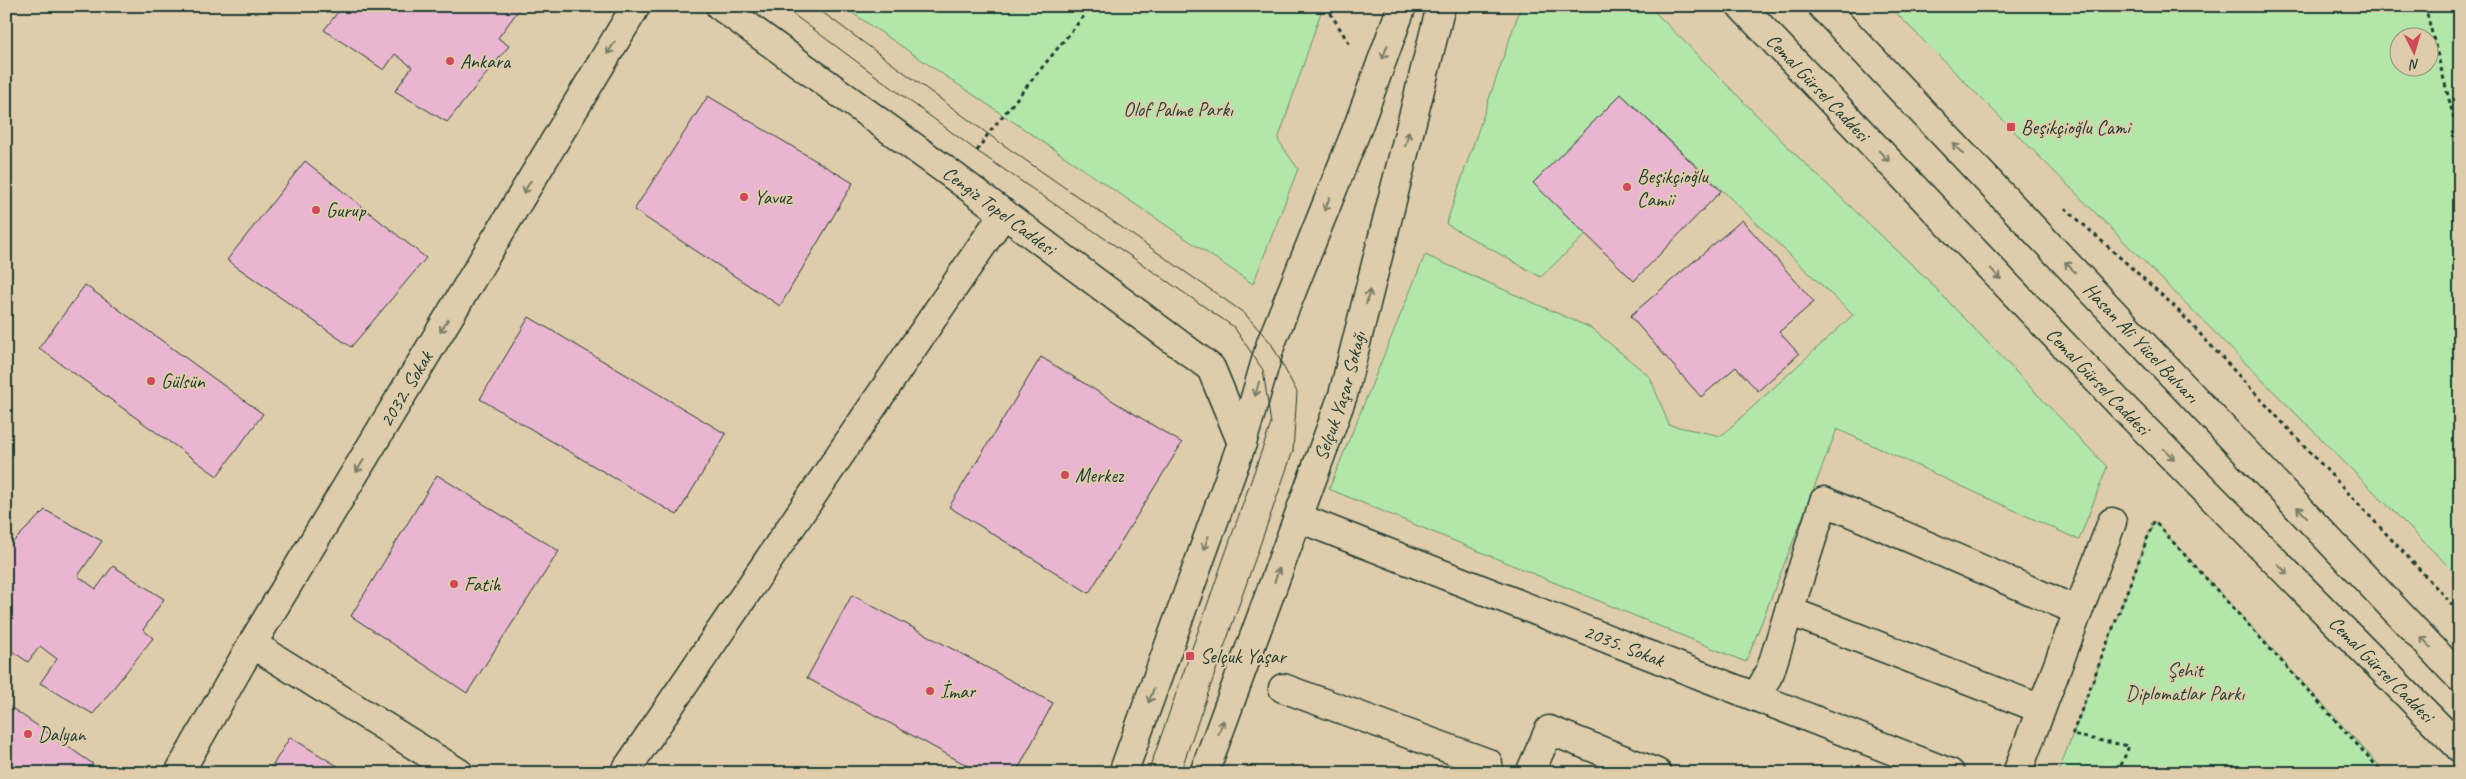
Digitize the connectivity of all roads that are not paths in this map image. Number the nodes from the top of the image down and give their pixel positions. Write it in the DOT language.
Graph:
graph roads {
  1 [pos="636,6"];
  2 [pos="720,6"];
  3 [pos="1402,6"];
  4 [pos="1441,6"];
  5 [pos="1742,6"];
  6 [pos="1822,6"];
  7 [pos="1004,213"];
  8 [pos="1242,443"];
  9 [pos="1299,518"];
  10 [pos="2112,522"];
  11 [pos="1789,611"];
  12 [pos="2078,611"];
  13 [pos="252,644"];
  14 [pos="2460,678"];
  15 [pos="1283,688"];
  16 [pos="1756,697"];
  17 [pos="2041,709"];
  18 [pos="2460,748"];
  19 [pos="1488,763"];
  20 [pos="179,773"];
  21 [pos="459,773"];
  22 [pos="624,773"];
  23 [pos="1124,773"];
  24 [pos="1204,773"];
  25 [pos="1530,773"];
  26 [pos="1657,773"];
  27 [pos="1950,773"];
  28 [pos="2016,773"];
  1 -- 13 [label="main road, 2032. Sokak, one-way"];
  2 -- 7 [label="main road, Cengiz Topel Caddesi"];
  3 -- 8 [label="main road, one-way"];
  9 -- 4 [label="main road, Selçuk Yaşar Sokağı, one-way"];
  5 -- 18 [label="main road, Cemal Gürsel Caddesi, one-way"];
  14 -- 6 [label="main road, Hasan Ali Yücel Bulvarı, one-way"];
  7 -- 8 [label="main road, Cengiz Topel Caddesi"];
  7 -- 22 [label="main road"];
  8 -- 23 [label="main road, one-way"];
  9 -- 16 [label="main road, 2035. Sokak"];
  24 -- 9 [label="main road, Selçuk Yaşar Sokağı, one-way"];
  10 -- 12 [label="main road"];
  11 -- 12 [label="main road"];
  11 -- 16 [label="main road"];
  11 -- 17 [label="main road"];
  12 -- 17 [label="main road"];
  13 -- 20 [label="main road, 2032. Sokak"];
  13 -- 21 [label="main road"];
  15 -- 19 [label="main road"];
  16 -- 27 [label="main road, 2035. Sokak"];
  17 -- 28 [label="main road"];
  25 -- 26 [label="main road"];
}
